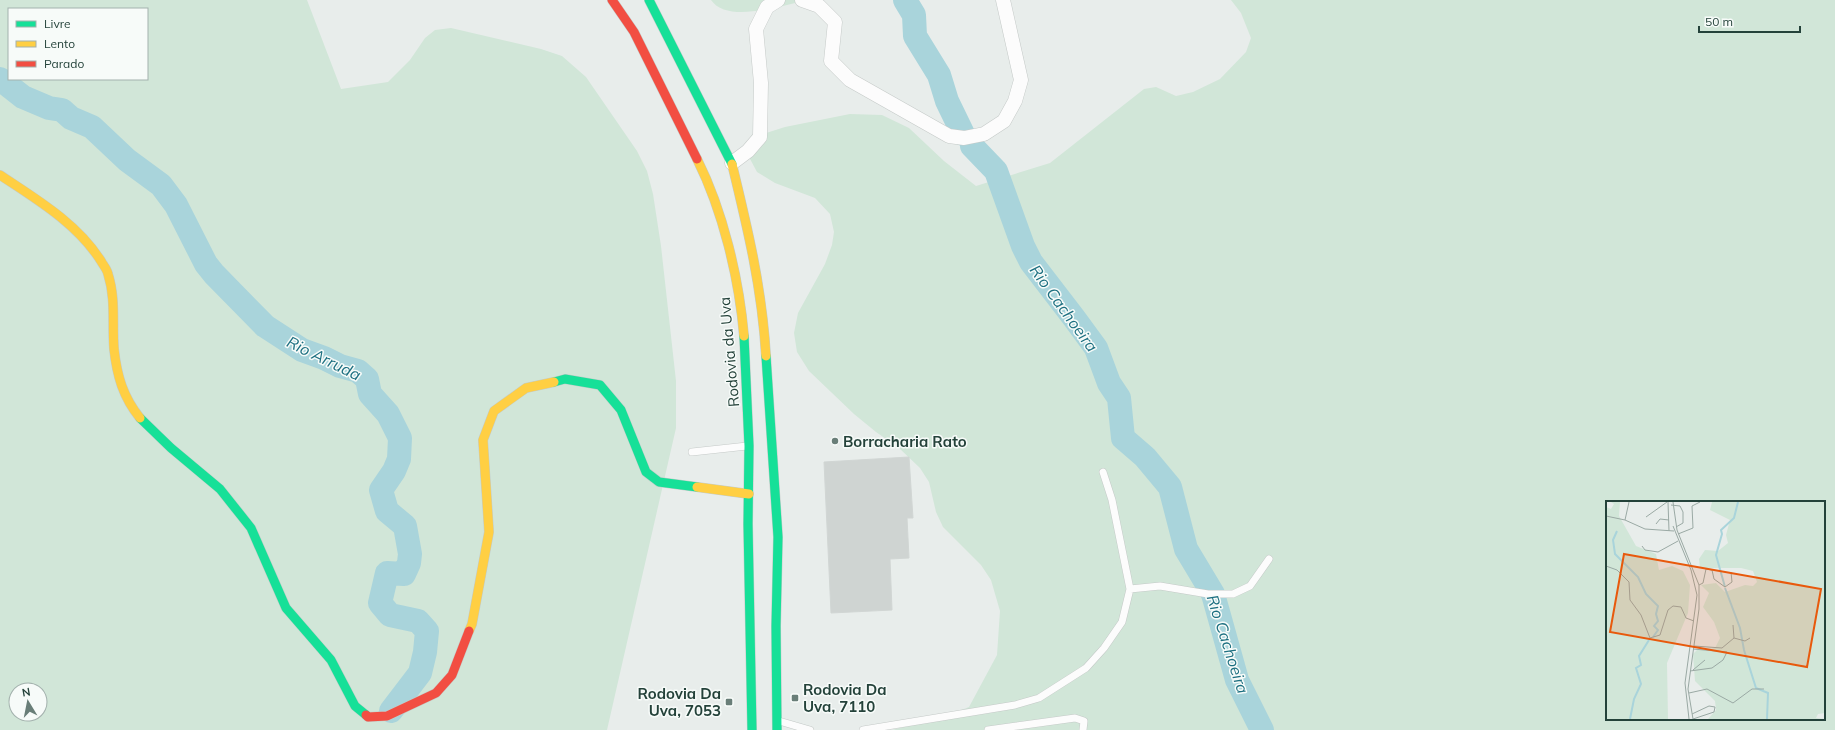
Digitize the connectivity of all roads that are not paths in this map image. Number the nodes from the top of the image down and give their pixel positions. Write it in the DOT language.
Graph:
graph roads {
  1 [pos="612,0"];
  2 [pos="649,0"];
  3 [pos="778,0"];
  4 [pos="802,0"];
  5 [pos="1003,0"];
  6 [pos="732,163"];
  7 [pos="0,175"];
  8 [pos="749,446"];
  9 [pos="692,452"];
  10 [pos="1103,472"];
  11 [pos="749,494"];
  12 [pos="1269,559"];
  13 [pos="1130,589"];
  14 [pos="777,725"];
  15 [pos="752,730"];
  16 [pos="810,730"];
  17 [pos="863,730"];
  18 [pos="988,730"];
  19 [pos="1084,730"];
  1 -- 8 [label="main road, Rodovia da Uva"];
  2 -- 6 [label="main road"];
  3 -- 6 [label="street"];
  4 -- 5 [label="street"];
  6 -- 14 [label="main road"];
  7 -- 11 [label="main road"];
  8 -- 9 [label="lane"];
  8 -- 11 [label="main road, Rodovia da Uva"];
  10 -- 13 [label="lane"];
  11 -- 15 [label="main road, Rodovia da Uva"];
  12 -- 13 [label="lane"];
  13 -- 17 [label="lane"];
  14 -- 16 [label="lane"];
  18 -- 19 [label="lane"];
}
